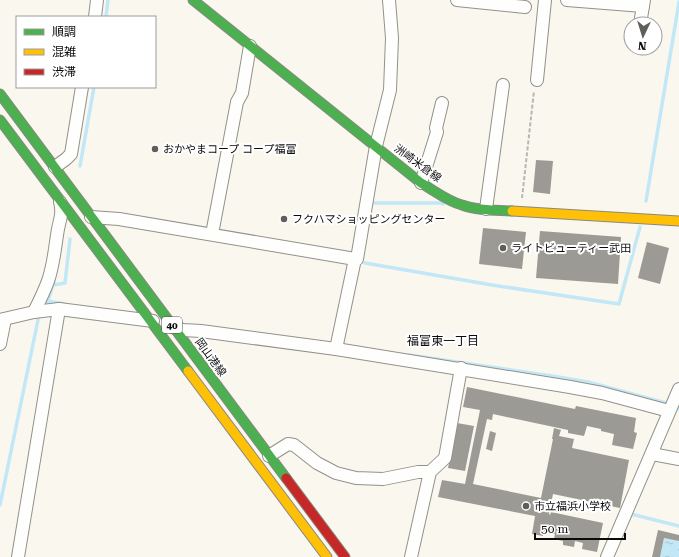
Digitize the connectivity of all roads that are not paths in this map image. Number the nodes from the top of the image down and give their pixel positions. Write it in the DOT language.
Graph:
graph roads {
  1 [pos="97,0"];
  2 [pos="193,0"];
  3 [pos="389,0"];
  4 [pos="457,0"];
  5 [pos="545,0"];
  6 [pos="567,0"];
  7 [pos="643,3"];
  8 [pos="524,7"];
  9 [pos="95,16"];
  10 [pos="641,16"];
  11 [pos="250,46"];
  12 [pos="537,80"];
  13 [pos="503,85"];
  14 [pos="82,88"];
  15 [pos="0,94"];
  16 [pos="442,103"];
  17 [pos="0,120"];
  18 [pos="376,146"];
  19 [pos="55,167"];
  20 [pos="65,182"];
  21 [pos="421,183"];
  22 [pos="56,194"];
  23 [pos="486,209"];
  24 [pos="91,217"];
  25 [pos="679,221"];
  26 [pos="212,234"];
  27 [pos="355,259"];
  28 [pos="59,309"];
  29 [pos="38,311"];
  30 [pos="3,319"];
  31 [pos="151,321"];
  32 [pos="174,327"];
  33 [pos="0,344"];
  34 [pos="337,346"];
  35 [pos="461,368"];
  36 [pos="679,389"];
  37 [pos="673,406"];
  38 [pos="652,454"];
  39 [pos="269,456"];
  40 [pos="679,459"];
  41 [pos="430,472"];
  42 [pos="18,557"];
  43 [pos="327,557"];
  44 [pos="345,557"];
  45 [pos="411,557"];
  46 [pos="607,557"];
  1 -- 9 [label="street"];
  2 -- 11 [label="main road, 洲崎米倉線"];
  3 -- 18 [label="street"];
  4 -- 8 [label="street"];
  5 -- 12 [label="street"];
  6 -- 7 [label="street"];
  7 -- 10 [label="street"];
  11 -- 18 [label="main road, 洲崎米倉線"];
  11 -- 26 [label="street"];
  13 -- 23 [label="street"];
  14 -- 19 [label="street"];
  15 -- 19 [label="main road, 岡山港線 / 40"];
  16 -- 21 [label="street"];
  17 -- 22 [label="main road, 40"];
  18 -- 21 [label="main road, 洲崎米倉線"];
  18 -- 27 [label="street"];
  19 -- 20 [label="main road, 岡山港線 / 40"];
  20 -- 22 [label="main road"];
  20 -- 24 [label="main road, 岡山港線 / 40"];
  21 -- 23 [label="main road, 洲崎米倉線"];
  22 -- 29 [label="street"];
  22 -- 31 [label="main road, 40"];
  23 -- 25 [label="main road, 洲崎米倉線"];
  24 -- 26 [label="street"];
  24 -- 32 [label="main road, 岡山港線 / 40"];
  26 -- 27 [label="street"];
  27 -- 34 [label="street"];
  28 -- 29 [label="street"];
  28 -- 31 [label="street"];
  28 -- 42 [label="street"];
  29 -- 30 [label="street"];
  30 -- 33 [label="street"];
  31 -- 32 [label="street"];
  31 -- 43 [label="main road, 40"];
  32 -- 34 [label="street"];
  32 -- 39 [label="main road, 岡山港線 / 40"];
  34 -- 35 [label="street"];
  35 -- 37 [label="street"];
  35 -- 41 [label="street"];
  36 -- 37 [label="street"];
  37 -- 38 [label="street"];
  38 -- 40 [label="street"];
  38 -- 46 [label="street"];
  39 -- 41 [label="street"];
  39 -- 44 [label="main road, 岡山港線 / 40"];
  41 -- 45 [label="street"];
}
